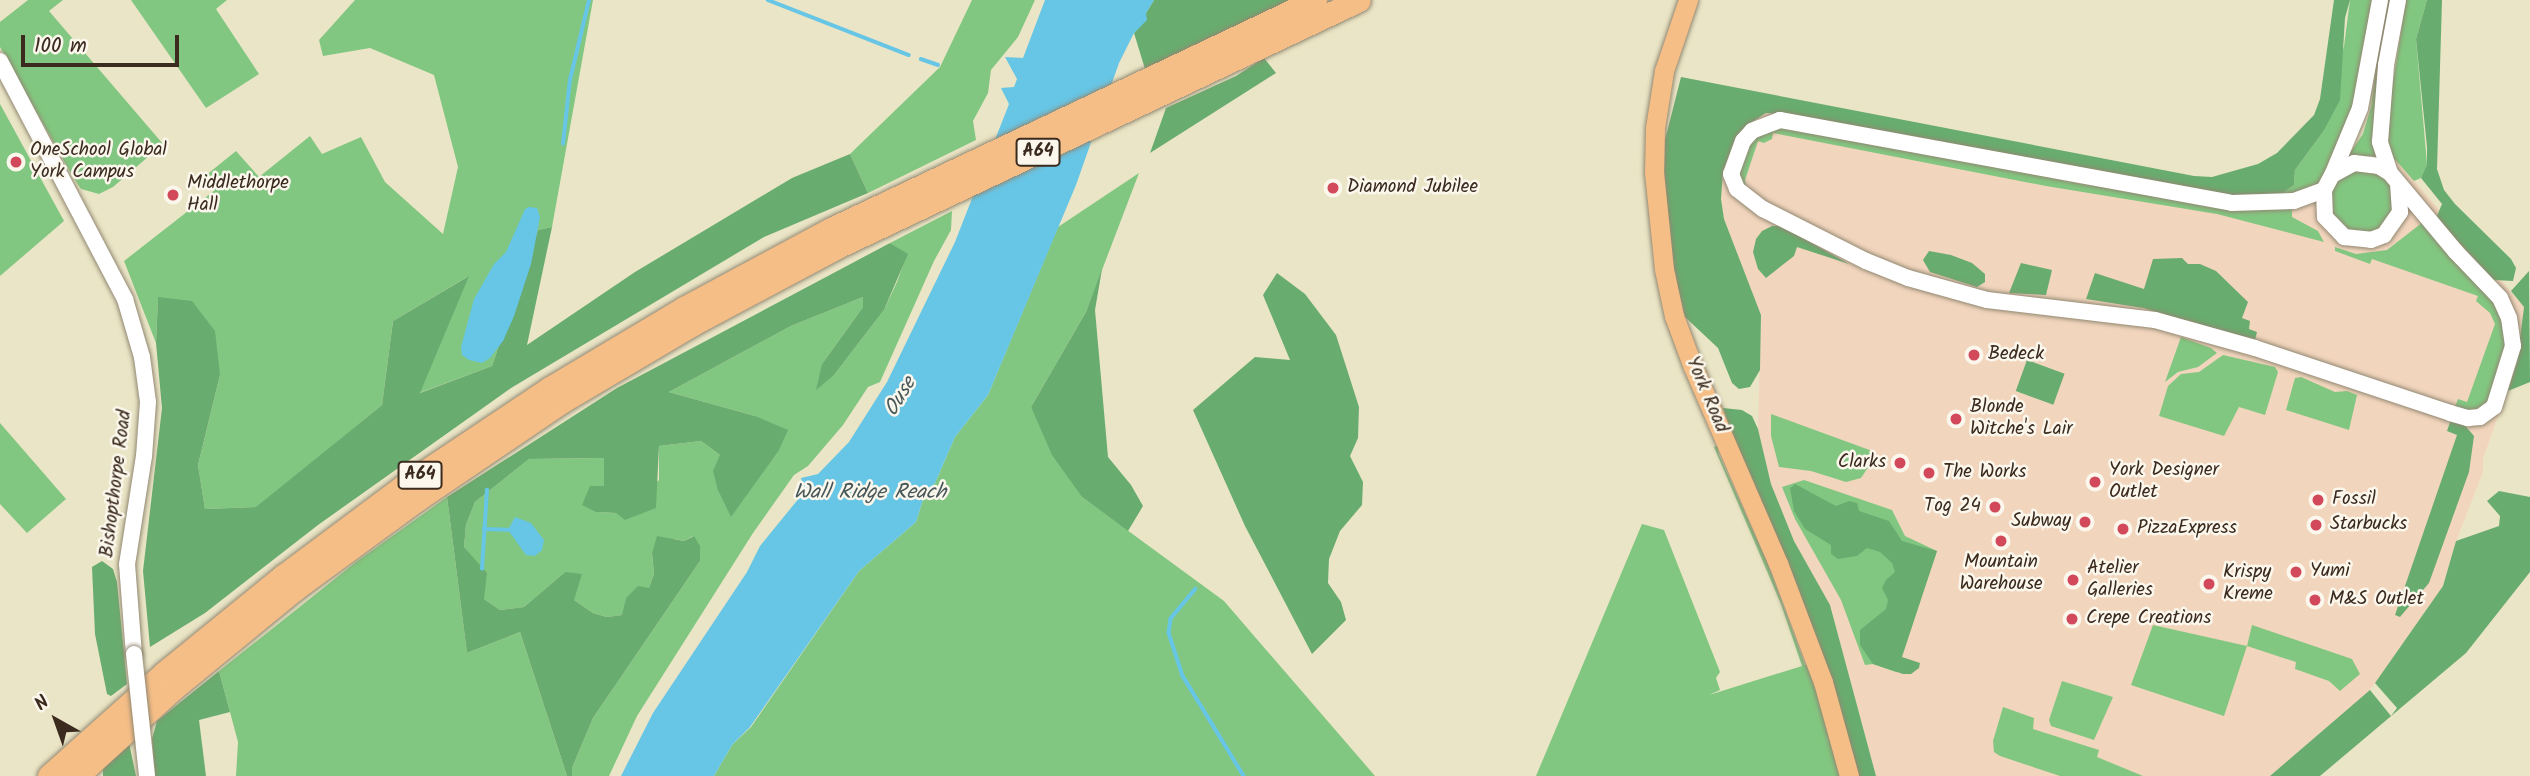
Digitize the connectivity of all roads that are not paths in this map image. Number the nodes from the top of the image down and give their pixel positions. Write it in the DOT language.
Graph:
graph roads {
  1 [pos="1315,0"];
  2 [pos="1359,0"];
  3 [pos="1688,0"];
  4 [pos="2380,0"];
  5 [pos="2398,0"];
  6 [pos="1235,48"];
  7 [pos="0,61"];
  8 [pos="2332,175"];
  9 [pos="2394,179"];
  10 [pos="2324,190"];
  11 [pos="833,239"];
  12 [pos="49,776"];
  13 [pos="77,776"];
  14 [pos="147,776"];
  15 [pos="1849,776"];
  1 -- 6 [label="highway, A64"];
  2 -- 6 [label="highway, A64"];
  3 -- 15 [label="main road, York Road"];
  4 -- 8 [label="street"];
  5 -- 9 [label="street"];
  6 -- 11 [label="highway, A64"];
  7 -- 14 [label="street, Bishopthorpe Road, bridge"];
  8 -- 9 [label="street"];
  8 -- 10 [label="street"];
  9 -- 10 [label="street"];
  9 -- 10 [label="street"];
  11 -- 12 [label="highway, A64"];
  11 -- 13 [label="highway, A64"];
}
